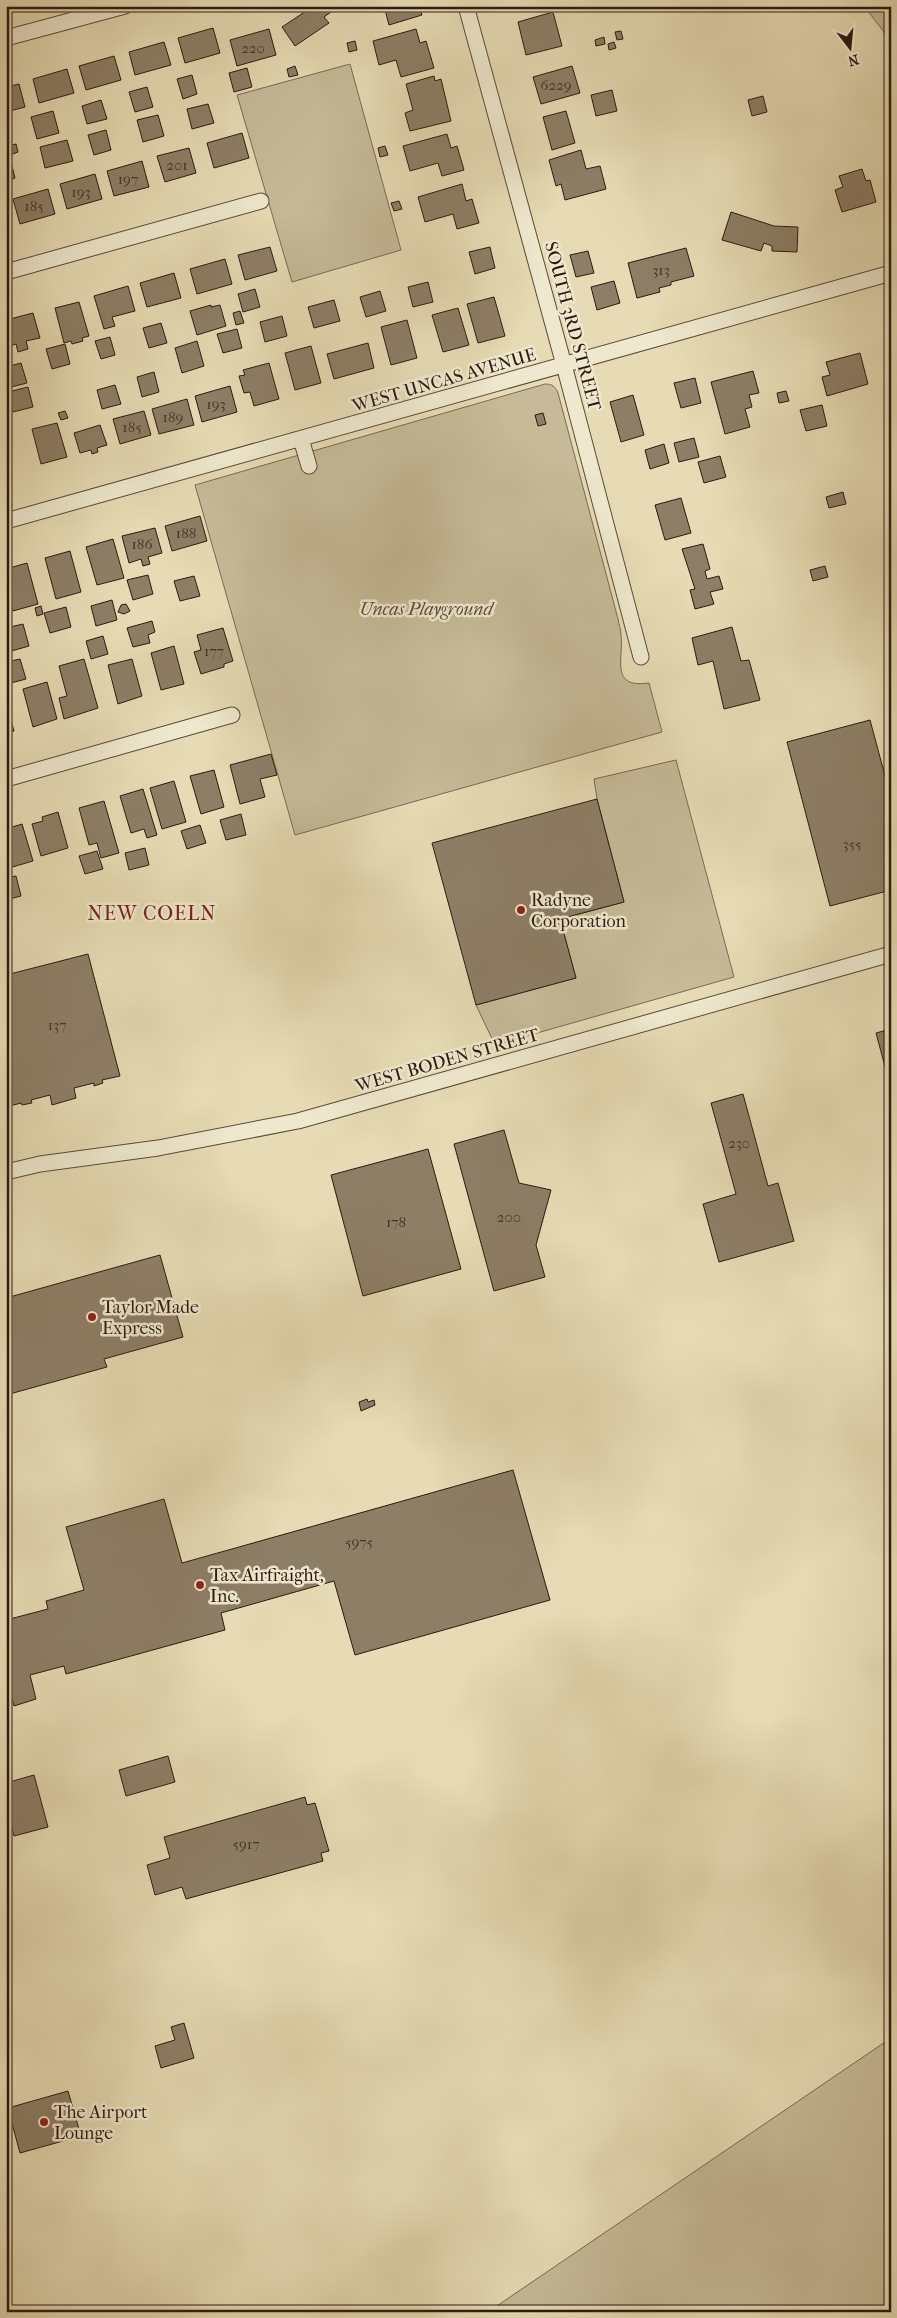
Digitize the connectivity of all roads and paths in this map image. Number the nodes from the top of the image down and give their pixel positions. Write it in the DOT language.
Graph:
graph roads {
  1 [pos="125,6"];
  2 [pos="466,6"];
  3 [pos="6,38"];
  4 [pos="261,201"];
  5 [pos="6,272"];
  6 [pos="891,274"];
  7 [pos="564,366"];
  8 [pos="301,439"];
  9 [pos="309,466"];
  10 [pos="6,521"];
  11 [pos="640,657"];
  12 [pos="232,715"];
  13 [pos="6,779"];
  14 [pos="891,954"];
  15 [pos="6,1172"];
  1 -- 3 [label="street"];
  2 -- 7 [label="street, SOUTH 3RD STREET"];
  4 -- 5 [label="street"];
  6 -- 7 [label="street, WEST UNCAS AVENUE"];
  7 -- 8 [label="street, WEST UNCAS AVENUE"];
  7 -- 11 [label="street, SOUTH 3RD STREET"];
  8 -- 9 [label="street"];
  8 -- 10 [label="street, WEST UNCAS AVENUE"];
  12 -- 13 [label="street"];
  14 -- 15 [label="street, WEST BODEN STREET"];
}
